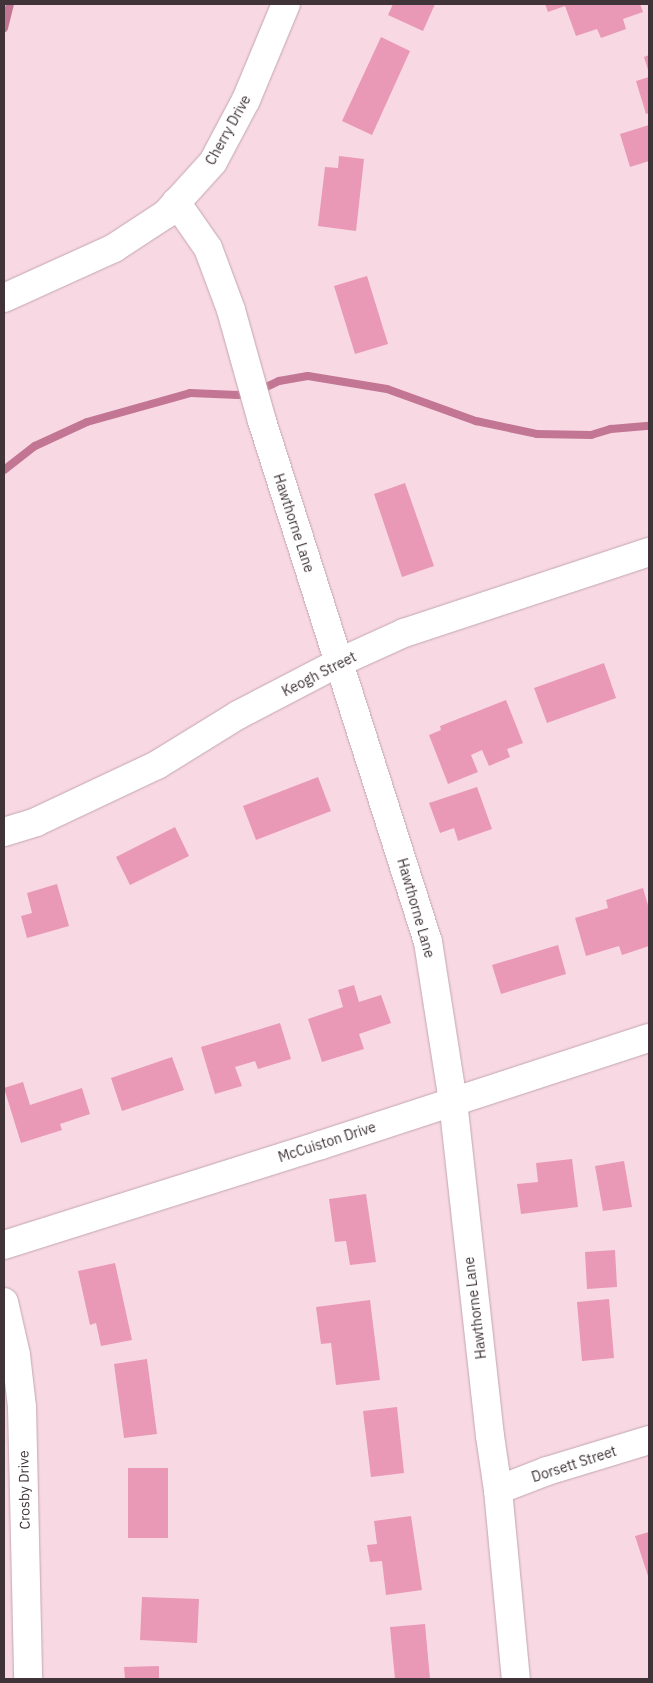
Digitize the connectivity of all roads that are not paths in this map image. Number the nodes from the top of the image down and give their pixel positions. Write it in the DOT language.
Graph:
graph roads {
  1 [pos="286,4"];
  2 [pos="176,202"];
  3 [pos="4,298"];
  4 [pos="649,552"];
  5 [pos="340,662"];
  6 [pos="4,832"];
  7 [pos="649,1038"];
  8 [pos="453,1100"];
  9 [pos="4,1245"];
  10 [pos="4,1302"];
  11 [pos="649,1440"];
  12 [pos="498,1490"];
  13 [pos="28,1679"];
  14 [pos="516,1679"];
  1 -- 2 [label="street, Cherry Drive"];
  2 -- 3 [label="street, Cherry Drive"];
  2 -- 5 [label="street, Hawthorne Lane"];
  4 -- 5 [label="street, Keogh Street"];
  5 -- 6 [label="street, Keogh Street"];
  5 -- 8 [label="street, Hawthorne Lane"];
  7 -- 8 [label="street, McCuiston Drive"];
  8 -- 9 [label="street, McCuiston Drive"];
  8 -- 12 [label="street, Hawthorne Lane"];
  10 -- 13 [label="street, Crosby Drive"];
  11 -- 12 [label="street, Dorsett Street"];
  12 -- 14 [label="street, Hawthorne Lane"];
}
